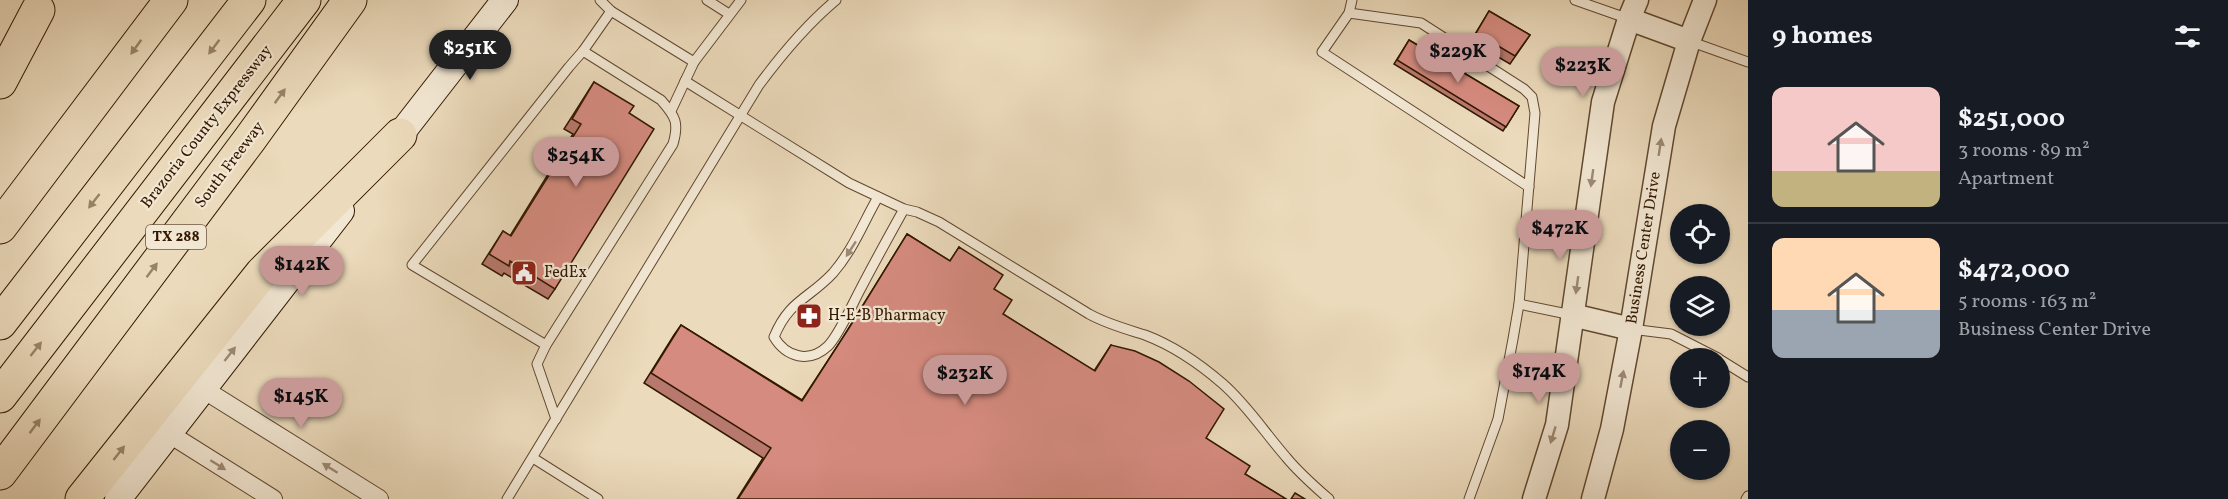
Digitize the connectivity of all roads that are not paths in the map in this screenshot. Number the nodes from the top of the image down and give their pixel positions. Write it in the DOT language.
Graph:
graph roads {
  1 [pos="171,0"];
  2 [pos="249,0"];
  3 [pos="304,0"];
  4 [pos="350,0"];
  5 [pos="505,0"];
  6 [pos="600,0"];
  7 [pos="707,0"];
  8 [pos="741,0"];
  9 [pos="836,0"];
  10 [pos="1352,0"];
  11 [pos="1575,0"];
  12 [pos="1705,0"];
  13 [pos="42,5"];
  14 [pos="1633,9"];
  15 [pos="611,11"];
  16 [pos="1349,13"];
  17 [pos="729,14"];
  18 [pos="1689,41"];
  19 [pos="584,51"];
  20 [pos="0,59"];
  21 [pos="694,62"];
  22 [pos="1748,62"];
  23 [pos="685,81"];
  24 [pos="0,82"];
  25 [pos="671,111"];
  26 [pos="741,116"];
  27 [pos="400,135"];
  28 [pos="1529,187"];
  29 [pos="878,197"];
  30 [pos="904,209"];
  31 [pos="0,227"];
  32 [pos="1519,304"];
  33 [pos="1572,315"];
  34 [pos="0,323"];
  35 [pos="1631,329"];
  36 [pos="546,345"];
  37 [pos="1697,348"];
  38 [pos="1730,364"];
  39 [pos="1747,372"];
  40 [pos="203,389"];
  41 [pos="0,396"];
  42 [pos="556,419"];
  43 [pos="168,433"];
  44 [pos="532,458"];
  45 [pos="0,473"];
  46 [pos="82,499"];
  47 [pos="118,499"];
  48 [pos="273,499"];
  49 [pos="379,499"];
  50 [pos="507,499"];
  51 [pos="598,499"];
  52 [pos="1329,499"];
  53 [pos="1469,499"];
  54 [pos="1534,499"];
  55 [pos="1593,499"];
  1 -- 31 [label="highway, one-way"];
  2 -- 34 [label="highway, one-way"];
  41 -- 3 [label="highway, Brazoria County Expressway, one-way"];
  45 -- 4 [label="highway, South Freeway / TX 288, one-way"];
  5 -- 27 [label="main road"];
  6 -- 15 [label="lane"];
  7 -- 17 [label="lane"];
  8 -- 17 [label="lane"];
  9 -- 26 [label="lane"];
  10 -- 16 [label="lane"];
  11 -- 14 [label="lane"];
  12 -- 18 [label="street, Business Center Drive"];
  13 -- 20 [label="main road"];
  13 -- 24 [label="highway"];
  14 -- 18 [label="street"];
  14 -- 33 [label="street, one-way"];
  15 -- 19 [label="lane"];
  15 -- 21 [label="lane"];
  16 -- 28 [label="lane"];
  16 -- 28 [label="lane"];
  17 -- 21 [label="lane"];
  18 -- 22 [label="lane"];
  35 -- 18 [label="street, Business Center Drive, one-way"];
  19 -- 25 [label="lane"];
  19 -- 36 [label="lane"];
  21 -- 23 [label="lane"];
  23 -- 25 [label="lane"];
  23 -- 26 [label="lane"];
  25 -- 36 [label="lane"];
  26 -- 29 [label="lane"];
  26 -- 42 [label="lane"];
  40 -- 27 [label="main road, one-way"];
  46 -- 27 [label="highway, one-way"];
  28 -- 32 [label="lane"];
  29 -- 30 [label="lane"];
  29 -- 30 [label="lane, one-way"];
  30 -- 52 [label="lane"];
  32 -- 33 [label="lane"];
  32 -- 53 [label="lane"];
  33 -- 35 [label="street"];
  33 -- 54 [label="street, one-way"];
  35 -- 37 [label="lane"];
  55 -- 35 [label="street, Business Center Drive, one-way"];
  36 -- 42 [label="lane"];
  38 -- 39 [label="lane"];
  40 -- 43 [label="main road"];
  49 -- 40 [label="street, one-way"];
  42 -- 44 [label="lane"];
  43 -- 47 [label="main road"];
  43 -- 48 [label="street, one-way"];
  44 -- 50 [label="lane"];
  44 -- 51 [label="lane"];
}
